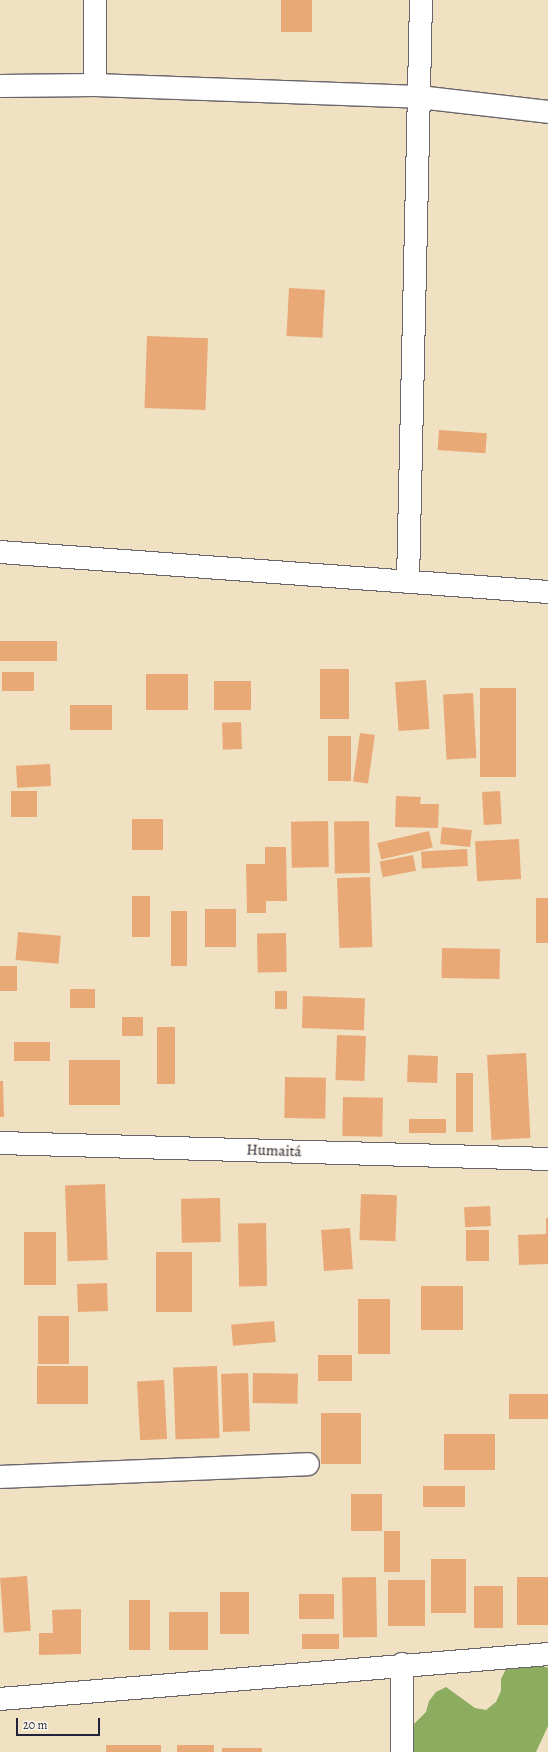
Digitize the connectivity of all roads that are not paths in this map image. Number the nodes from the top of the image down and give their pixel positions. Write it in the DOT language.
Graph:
graph roads {
  1 [pos="95,0"];
  2 [pos="421,0"];
  3 [pos="95,85"];
  4 [pos="0,86"];
  5 [pos="418,98"];
  6 [pos="548,112"];
  7 [pos="0,552"];
  8 [pos="408,582"];
  9 [pos="548,592"];
  10 [pos="0,1143"];
  11 [pos="548,1159"];
  12 [pos="308,1464"];
  13 [pos="0,1477"];
  14 [pos="548,1654"];
  15 [pos="402,1664"];
  16 [pos="0,1699"];
  17 [pos="402,1752"];
  1 -- 3 [label="street"];
  2 -- 5 [label="street"];
  3 -- 4 [label="street"];
  3 -- 5 [label="street"];
  5 -- 6 [label="street"];
  5 -- 8 [label="street"];
  7 -- 8 [label="street"];
  8 -- 9 [label="street"];
  10 -- 11 [label="street, Humaitá"];
  12 -- 13 [label="street"];
  14 -- 15 [label="street"];
  15 -- 16 [label="street"];
  15 -- 17 [label="street"];
}
